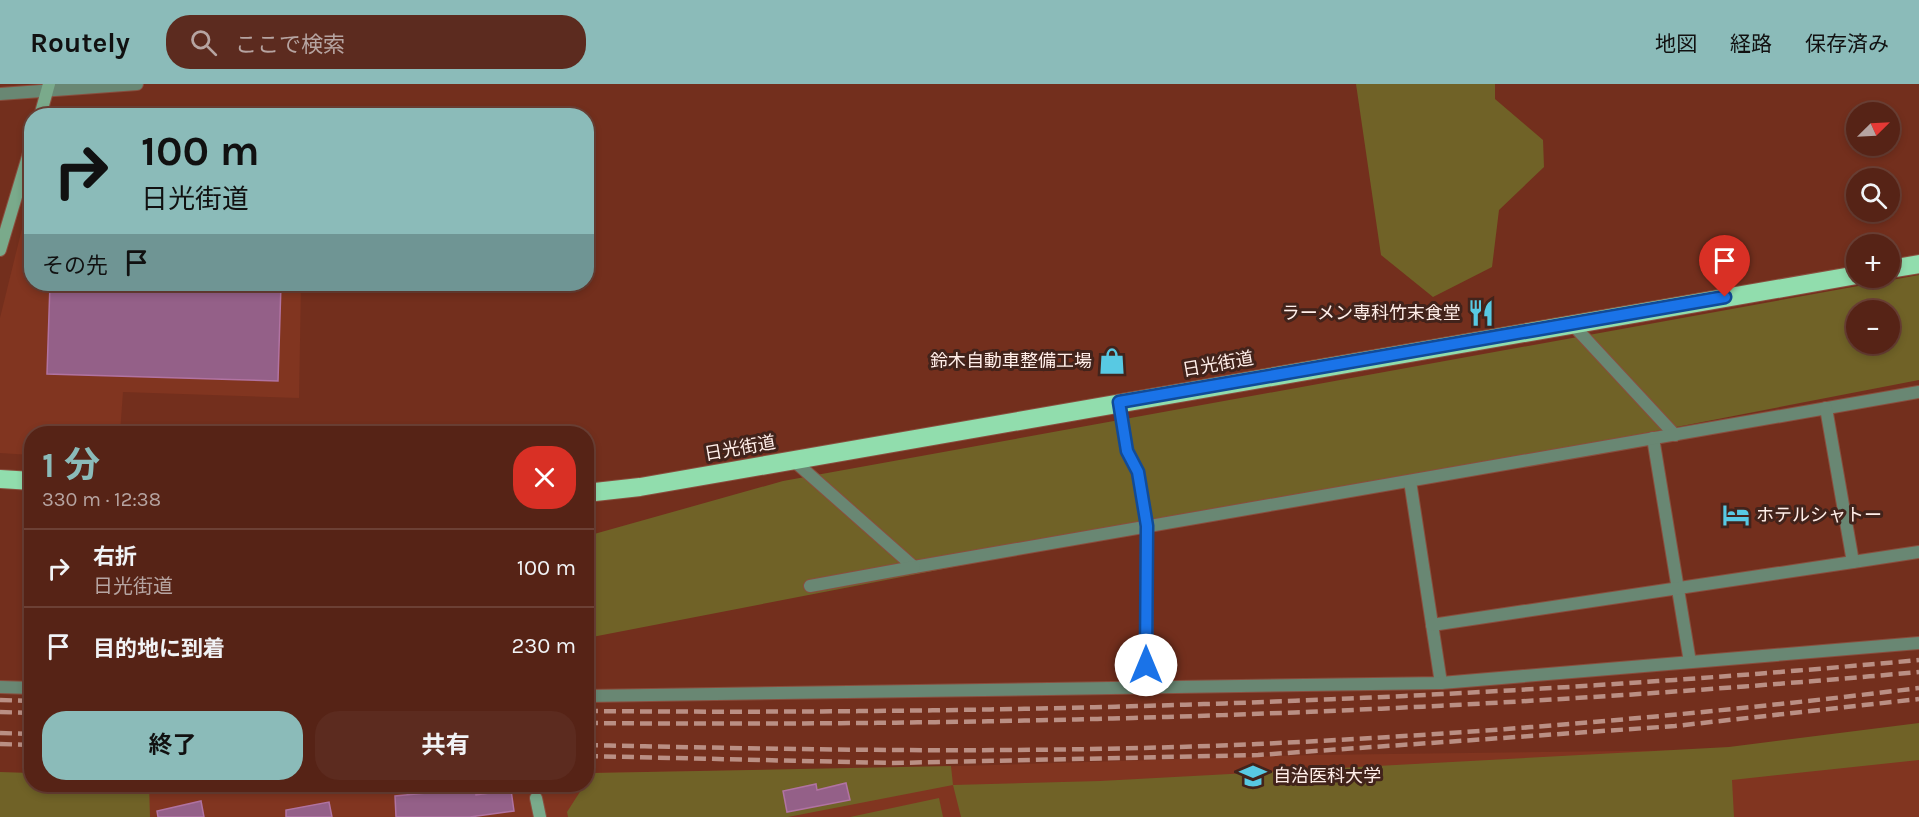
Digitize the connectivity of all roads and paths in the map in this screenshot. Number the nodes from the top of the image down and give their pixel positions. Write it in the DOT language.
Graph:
graph roads {
  1 [pos="137,84"];
  2 [pos="48,87"];
  3 [pos="0,94"];
  4 [pos="42,108"];
  5 [pos="24,170"];
  6 [pos="0,250"];
  7 [pos="1919,264"];
  8 [pos="1900,267"];
  9 [pos="1846,276"];
  10 [pos="1572,324"];
  11 [pos="1919,392"];
  12 [pos="1119,402"];
  13 [pos="1826,408"];
  14 [pos="1675,435"];
  15 [pos="1653,438"];
  16 [pos="793,460"];
  17 [pos="0,479"];
  18 [pos="24,480"];
  19 [pos="1410,481"];
  20 [pos="594,492"];
  21 [pos="1147,526"];
  22 [pos="1919,552"];
  23 [pos="1853,562"];
  24 [pos="914,567"];
  25 [pos="810,586"];
  26 [pos="1678,587"];
  27 [pos="1432,625"];
  28 [pos="1919,643"];
  29 [pos="1690,662"];
  30 [pos="1441,683"];
  31 [pos="0,687"];
  32 [pos="24,688"];
  33 [pos="1146,688"];
  34 [pos="594,696"];
  35 [pos="536,798"];
  36 [pos="540,817"];
  1 -- 2 [label="street"];
  2 -- 3 [label="street"];
  2 -- 4 [label="main road"];
  5 -- 6 [label="main road"];
  7 -- 8 [label="highway"];
  9 -- 10 [label="highway, 日光街道"];
  10 -- 12 [label="highway, 日光街道"];
  10 -- 14 [label="street"];
  11 -- 13 [label="street"];
  12 -- 16 [label="highway, 日光街道"];
  12 -- 21 [label="street"];
  13 -- 14 [label="street"];
  13 -- 23 [label="street"];
  14 -- 15 [label="street"];
  15 -- 19 [label="street"];
  15 -- 26 [label="street"];
  16 -- 20 [label="highway, 日光街道"];
  16 -- 24 [label="street"];
  17 -- 18 [label="highway"];
  19 -- 21 [label="street"];
  19 -- 27 [label="street"];
  21 -- 24 [label="street"];
  21 -- 33 [label="street"];
  22 -- 23 [label="street"];
  23 -- 26 [label="street"];
  24 -- 25 [label="street"];
  26 -- 27 [label="street"];
  26 -- 29 [label="street"];
  27 -- 30 [label="street"];
  28 -- 29 [label="street"];
  29 -- 30 [label="street"];
  30 -- 33 [label="street"];
  31 -- 32 [label="street"];
  33 -- 34 [label="street"];
  35 -- 36 [label="main road"];
}
